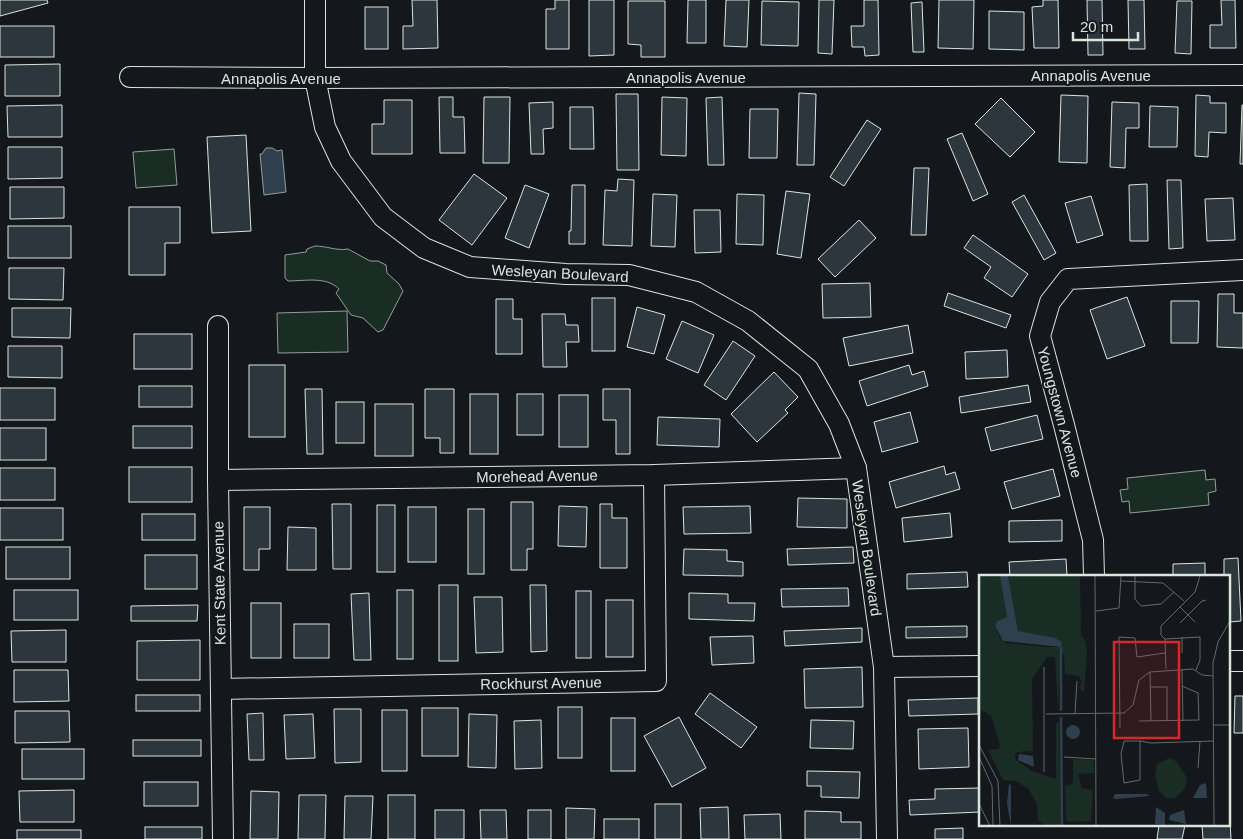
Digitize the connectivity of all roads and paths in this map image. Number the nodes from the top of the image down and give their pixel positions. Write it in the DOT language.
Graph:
graph roads {
  1 [pos="314,0"];
  2 [pos="1243,75"];
  3 [pos="130,77"];
  4 [pos="315,78"];
  5 [pos="1243,270"];
  6 [pos="218,326"];
  7 [pos="856,468"];
  8 [pos="654,475"];
  9 [pos="218,480"];
  10 [pos="1094,575"];
  11 [pos="1230,661"];
  12 [pos="1243,661"];
  13 [pos="979,666"];
  14 [pos="884,667"];
  15 [pos="221,689"];
  16 [pos="222,839"];
  17 [pos="887,839"];
  1 -- 4 [label="street, Wesleyan Boulevard"];
  2 -- 4 [label="street, Annapolis Avenue"];
  3 -- 4 [label="street, Annapolis Avenue"];
  4 -- 7 [label="street, Wesleyan Boulevard"];
  5 -- 10 [label="street, Youngstown Avenue"];
  6 -- 9 [label="street, Kent State Avenue"];
  7 -- 8 [label="street, Morehead Avenue"];
  7 -- 14 [label="street, Wesleyan Boulevard"];
  8 -- 9 [label="street, Morehead Avenue"];
  8 -- 15 [label="street, Rockhurst Avenue"];
  9 -- 15 [label="street, Kent State Avenue"];
  11 -- 12 [label="street"];
  13 -- 14 [label="street"];
  14 -- 17 [label="street, Wesleyan Boulevard"];
  15 -- 16 [label="street, Kent State Avenue"];
}
